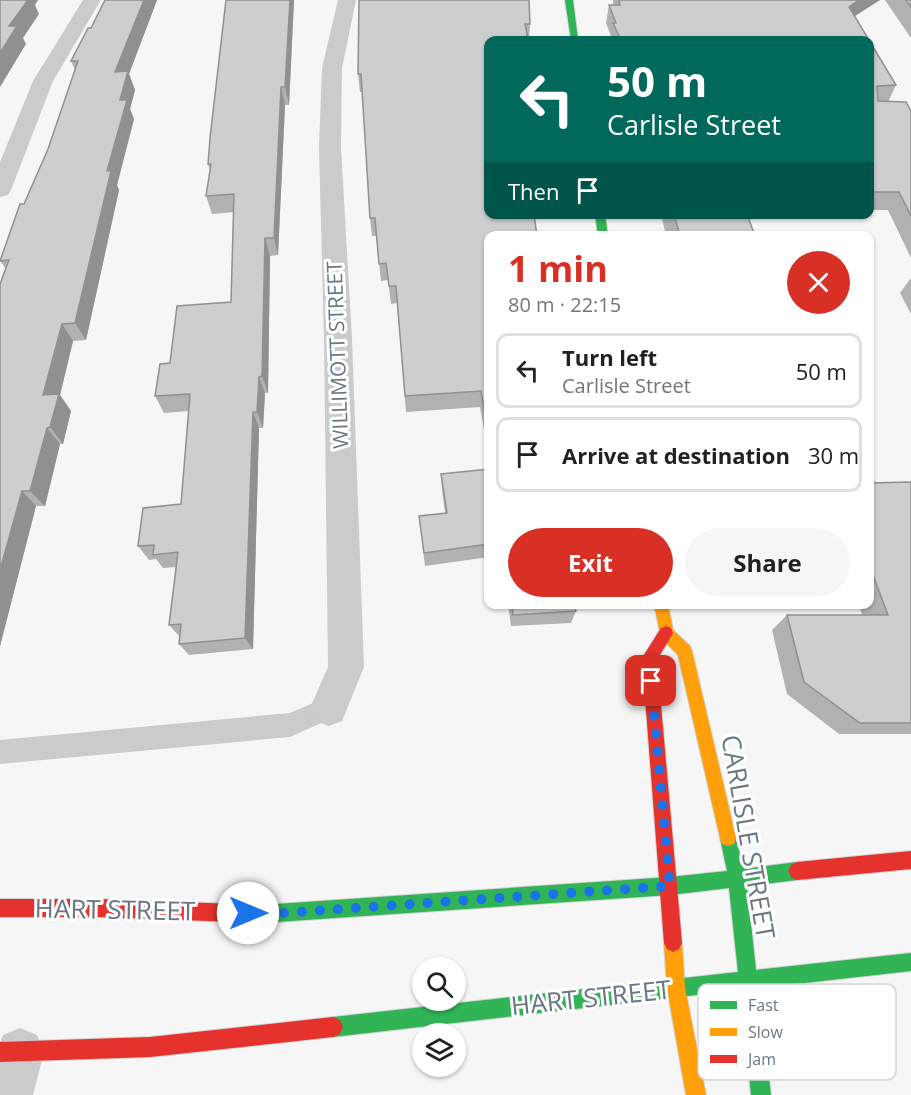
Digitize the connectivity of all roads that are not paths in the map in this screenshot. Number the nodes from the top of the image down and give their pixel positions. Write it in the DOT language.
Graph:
graph roads {
  1 [pos="92,0"];
  2 [pos="347,0"];
  3 [pos="569,0"];
  4 [pos="574,36"];
  5 [pos="0,190"];
  6 [pos="662,609"];
  7 [pos="666,633"];
  8 [pos="329,708"];
  9 [pos="0,752"];
  10 [pos="911,860"];
  11 [pos="737,877"];
  12 [pos="670,886"];
  13 [pos="0,908"];
  14 [pos="911,962"];
  15 [pos="749,980"];
  16 [pos="712,984"];
  17 [pos="749,984"];
  18 [pos="698,986"];
  19 [pos="676,988"];
  20 [pos="7,1065"];
  21 [pos="759,1080"];
  22 [pos="696,1095"];
  23 [pos="761,1095"];
  1 -- 5 [label="street"];
  2 -- 8 [label="street, WILLIMOTT STREET"];
  3 -- 4 [label="main road"];
  6 -- 7 [label="main road"];
  7 -- 11 [label="main road, CARLISLE STREET"];
  7 -- 12 [label="main road"];
  8 -- 9 [label="lane"];
  10 -- 11 [label="main road, HART STREET"];
  11 -- 12 [label="main road, HART STREET"];
  11 -- 15 [label="main road, CARLISLE STREET"];
  12 -- 13 [label="main road, HART STREET"];
  12 -- 19 [label="main road"];
  14 -- 15 [label="main road, HART STREET"];
  15 -- 16 [label="main road, HART STREET"];
  15 -- 17 [label="main road, CARLISLE STREET"];
  18 -- 19 [label="main road, HART STREET"];
  19 -- 20 [label="main road, HART STREET"];
  19 -- 22 [label="main road"];
  21 -- 23 [label="main road, CARLISLE STREET"];
}
